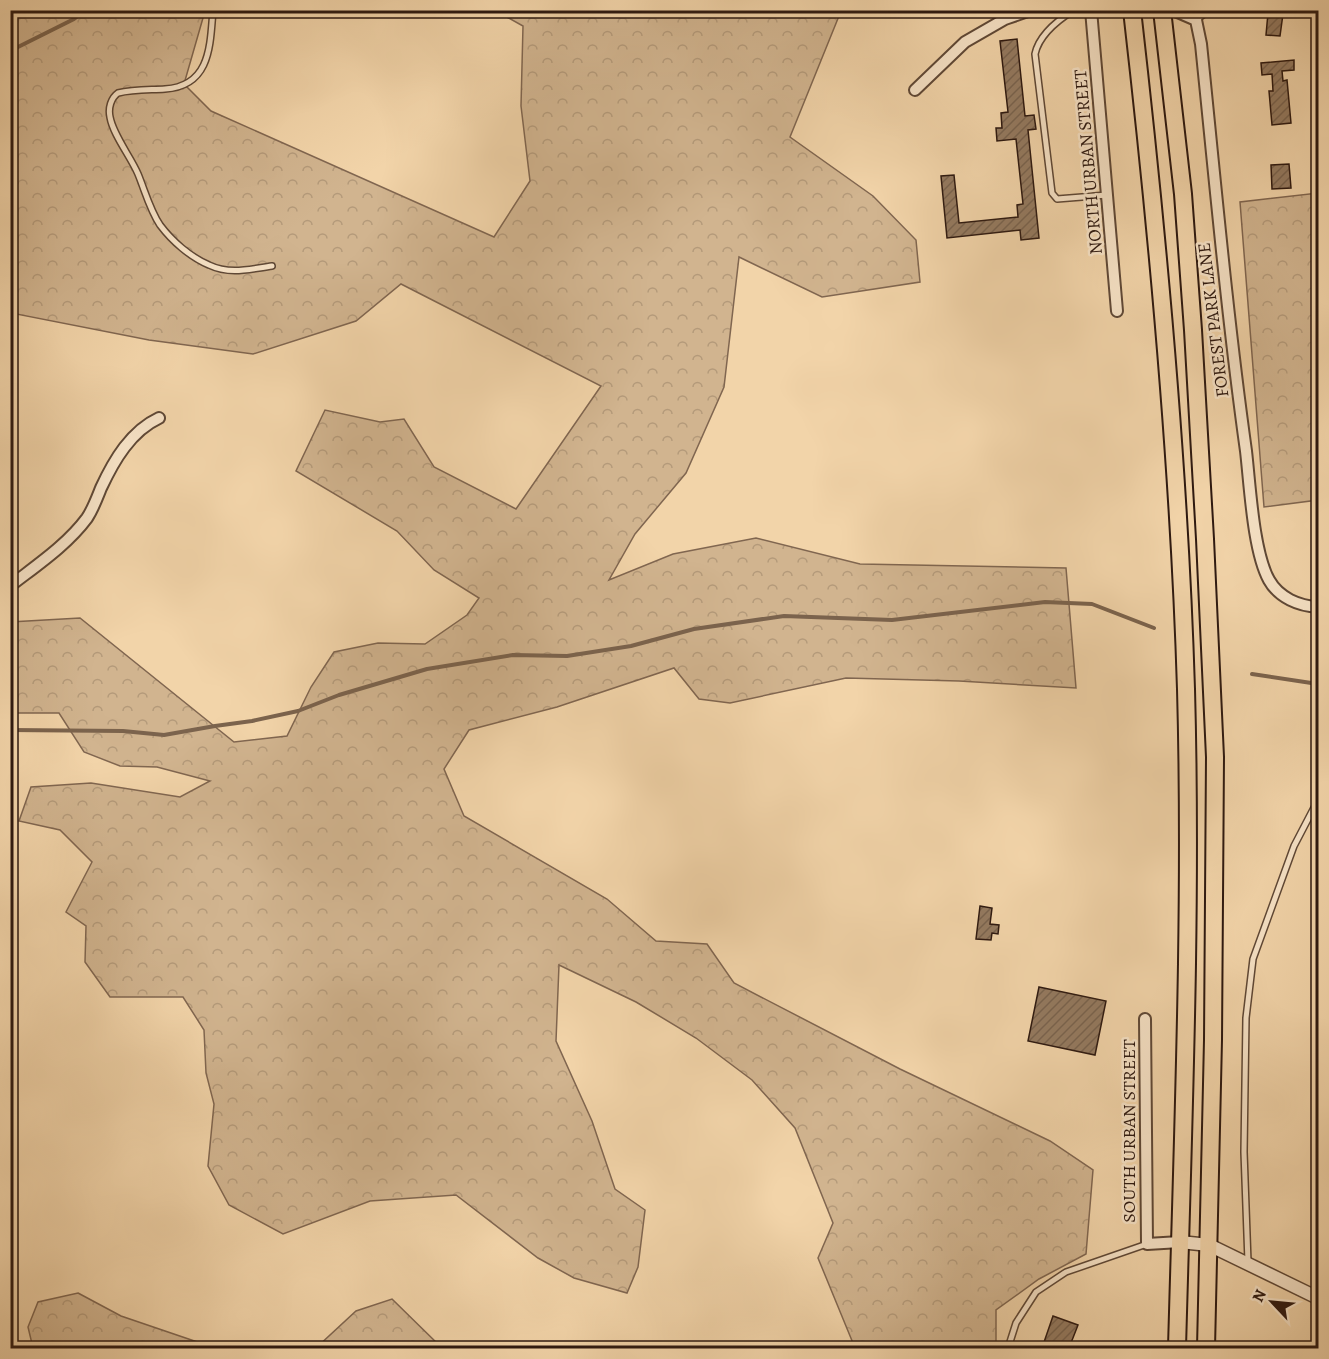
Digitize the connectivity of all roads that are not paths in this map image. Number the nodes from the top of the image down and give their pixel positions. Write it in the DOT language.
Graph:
graph roads {
  1 [pos="213,10"];
  2 [pos="1031,10"];
  3 [pos="1074,10"];
  4 [pos="1091,10"];
  5 [pos="1132,10"];
  6 [pos="1162,10"];
  7 [pos="1173,10"];
  8 [pos="1210,10"];
  9 [pos="1196,21"];
  10 [pos="915,90"];
  11 [pos="1107,195"];
  12 [pos="272,266"];
  13 [pos="1117,311"];
  14 [pos="159,418"];
  15 [pos="10,586"];
  16 [pos="1318,607"];
  17 [pos="1318,800"];
  18 [pos="1145,1019"];
  19 [pos="1180,1242"];
  20 [pos="1147,1244"];
  21 [pos="1209,1245"];
  22 [pos="1248,1264"];
  23 [pos="1318,1298"];
  24 [pos="1010,1348"];
  25 [pos="1178,1348"];
  26 [pos="1206,1348"];
  1 -- 12 [label="lane"];
  2 -- 10 [label="street"];
  3 -- 11 [label="lane"];
  4 -- 11 [label="street, NORTH URBAN STREET"];
  5 -- 19 [label="highway"];
  6 -- 21 [label="highway"];
  7 -- 9 [label="street"];
  8 -- 9 [label="lane"];
  9 -- 16 [label="street, FOREST PARK LANE"];
  11 -- 13 [label="street, NORTH URBAN STREET"];
  14 -- 15 [label="street"];
  17 -- 22 [label="lane"];
  18 -- 20 [label="street, SOUTH URBAN STREET"];
  19 -- 20 [label="street, SOUTH URBAN STREET"];
  19 -- 21 [label="street"];
  19 -- 25 [label="highway"];
  20 -- 24 [label="lane"];
  21 -- 22 [label="street"];
  21 -- 26 [label="highway"];
  22 -- 23 [label="street"];
}
